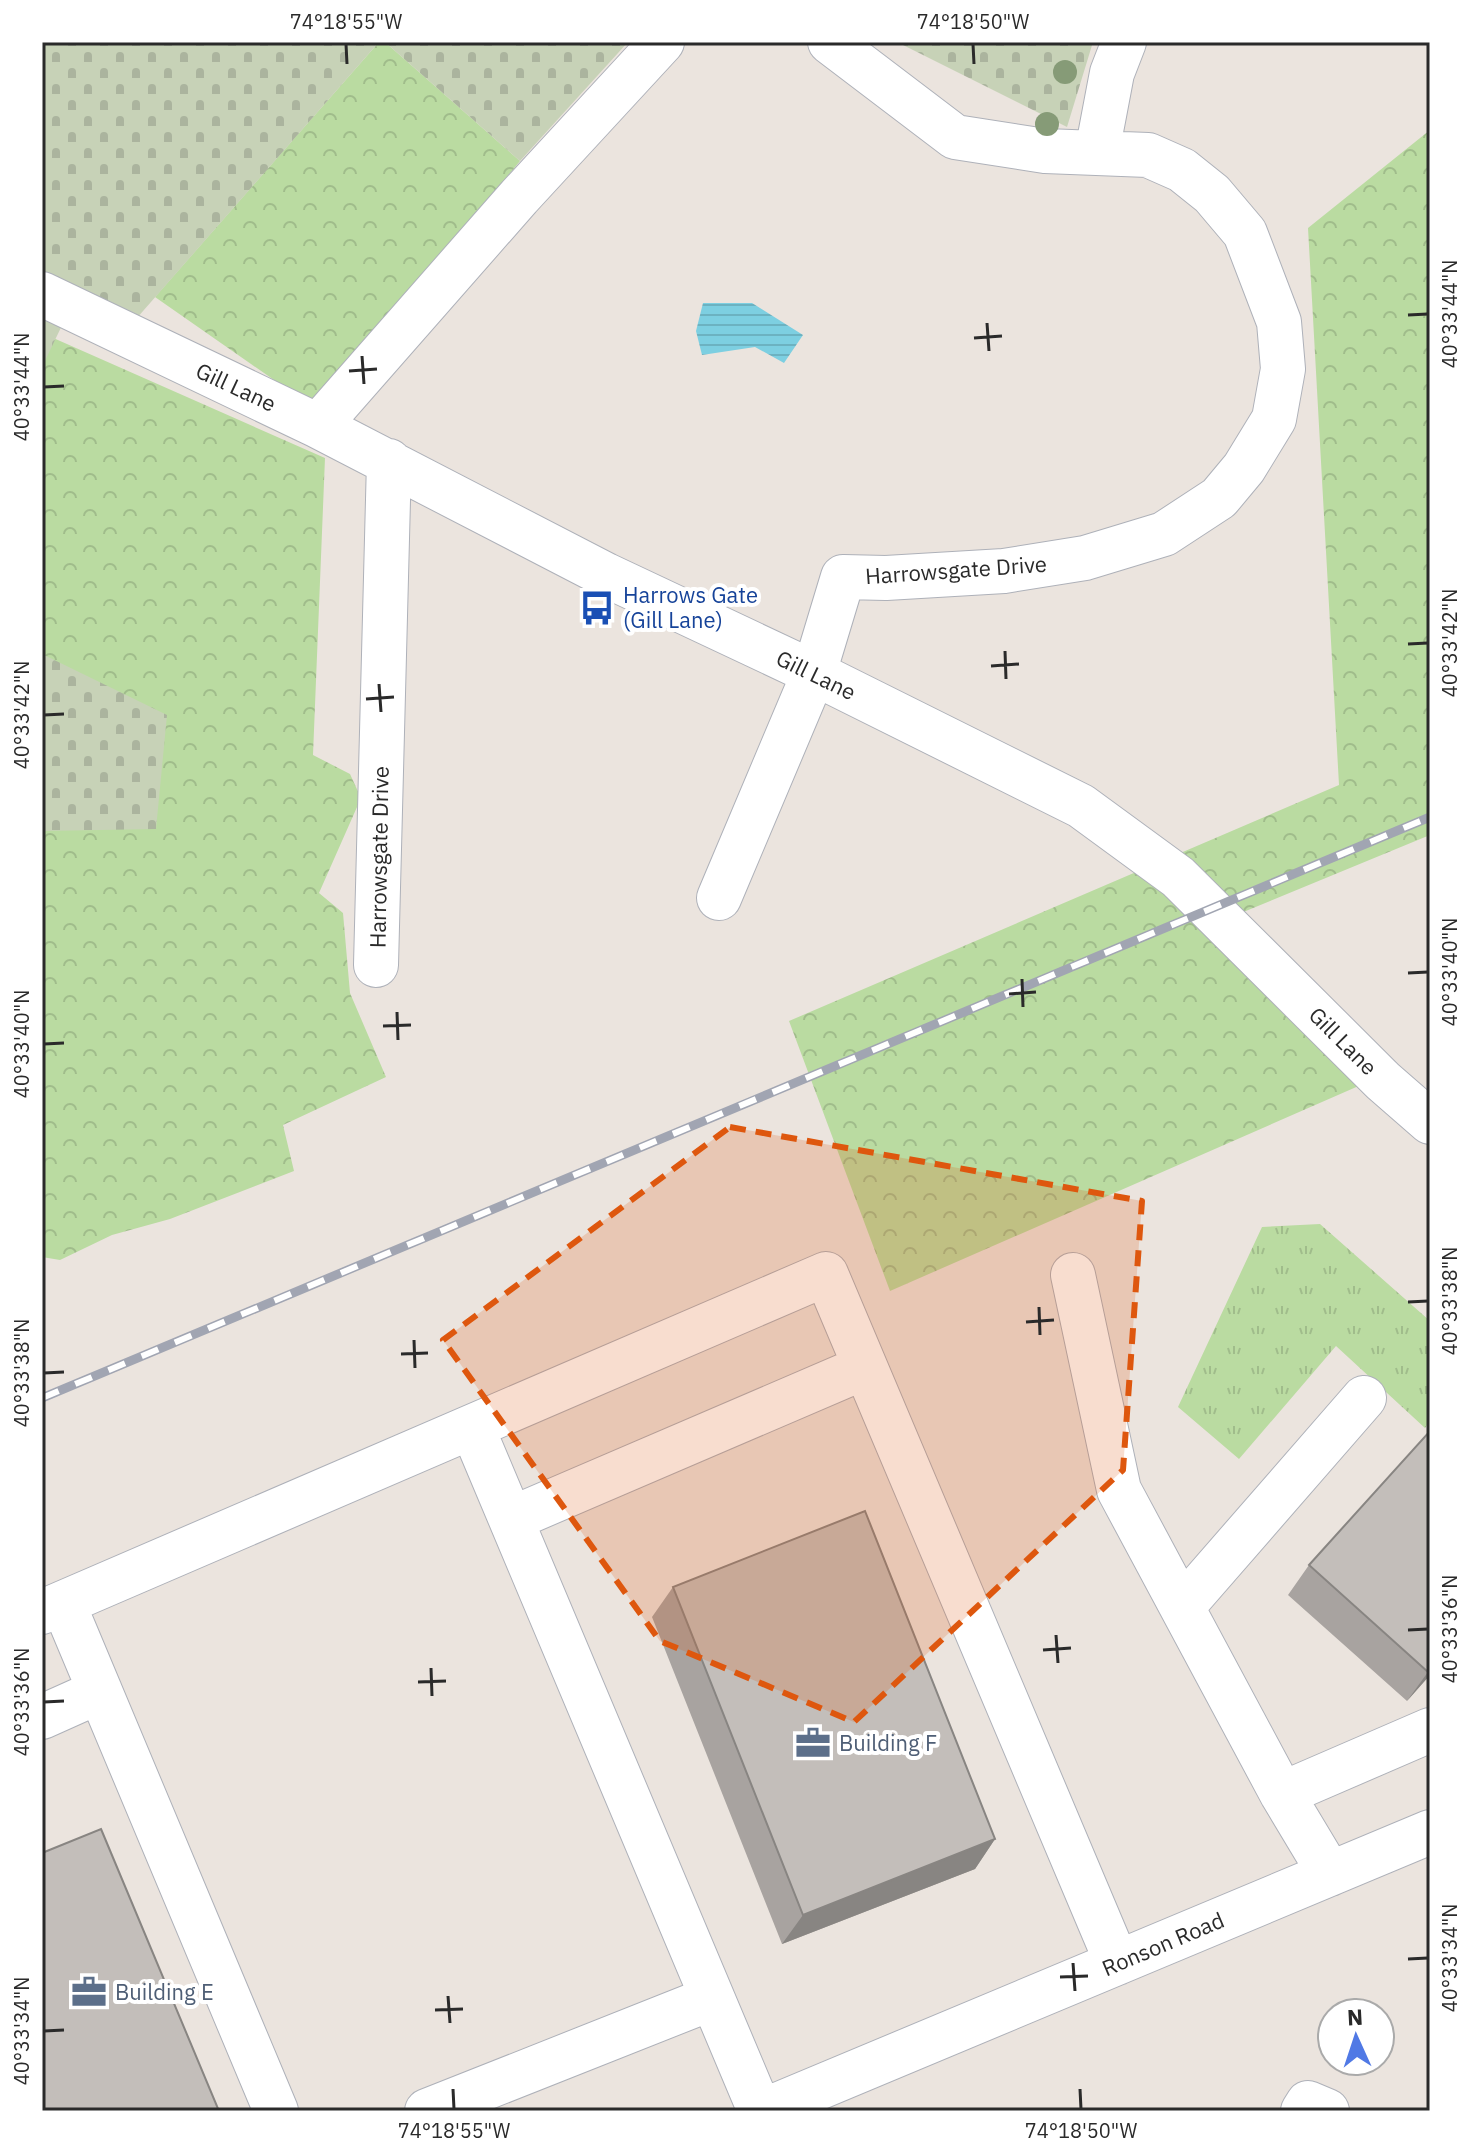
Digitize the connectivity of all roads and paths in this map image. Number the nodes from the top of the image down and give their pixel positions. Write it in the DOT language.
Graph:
graph roads {
  1 [pos="662,42"];
  2 [pos="830,42"];
  3 [pos="1124,42"];
  4 [pos="1097,152"];
  5 [pos="42,294"];
  6 [pos="318,426"];
  7 [pos="389,461"];
  8 [pos="814,673"];
  9 [pos="719,898"];
  10 [pos="376,965"];
  11 [pos="1430,1122"];
  12 [pos="1073,1275"];
  13 [pos="865,1367"];
  14 [pos="1364,1398"];
  15 [pos="472,1427"];
  16 [pos="511,1519"];
  17 [pos="52,1607"];
  18 [pos="1182,1607"];
  19 [pos="100,1691"];
  20 [pos="42,1717"];
  21 [pos="1430,1730"];
  22 [pos="1282,1794"];
  23 [pos="1430,1832"];
  24 [pos="1330,1874"];
  25 [pos="1117,1963"];
  26 [pos="712,1998"];
  27 [pos="276,2111"];
  28 [pos="427,2111"];
  29 [pos="762,2111"];
  30 [pos="1303,2111"];
  31 [pos="1327,2111"];
  1 -- 6 [label="street"];
  2 -- 4 [label="street, Harrowsgate Drive"];
  3 -- 4 [label="street"];
  4 -- 8 [label="street, Harrowsgate Drive"];
  5 -- 6 [label="street, Gill Lane"];
  6 -- 7 [label="street, Gill Lane"];
  7 -- 8 [label="street, Gill Lane"];
  7 -- 10 [label="street, Harrowsgate Drive"];
  8 -- 9 [label="street, Harrowsgate Drive"];
  8 -- 11 [label="street, Gill Lane"];
  12 -- 18 [label="street"];
  13 -- 15 [label="street"];
  13 -- 16 [label="street"];
  13 -- 25 [label="street"];
  14 -- 18 [label="street"];
  15 -- 16 [label="street"];
  15 -- 17 [label="street"];
  16 -- 26 [label="street"];
  17 -- 19 [label="street"];
  18 -- 22 [label="street"];
  19 -- 20 [label="street"];
  19 -- 27 [label="street"];
  21 -- 22 [label="street"];
  22 -- 24 [label="street"];
  23 -- 24 [label="street, Ronson Road"];
  24 -- 25 [label="street, Ronson Road"];
  25 -- 29 [label="street, Ronson Road"];
  26 -- 28 [label="street"];
  26 -- 29 [label="street"];
  30 -- 31 [label="street"];
}
